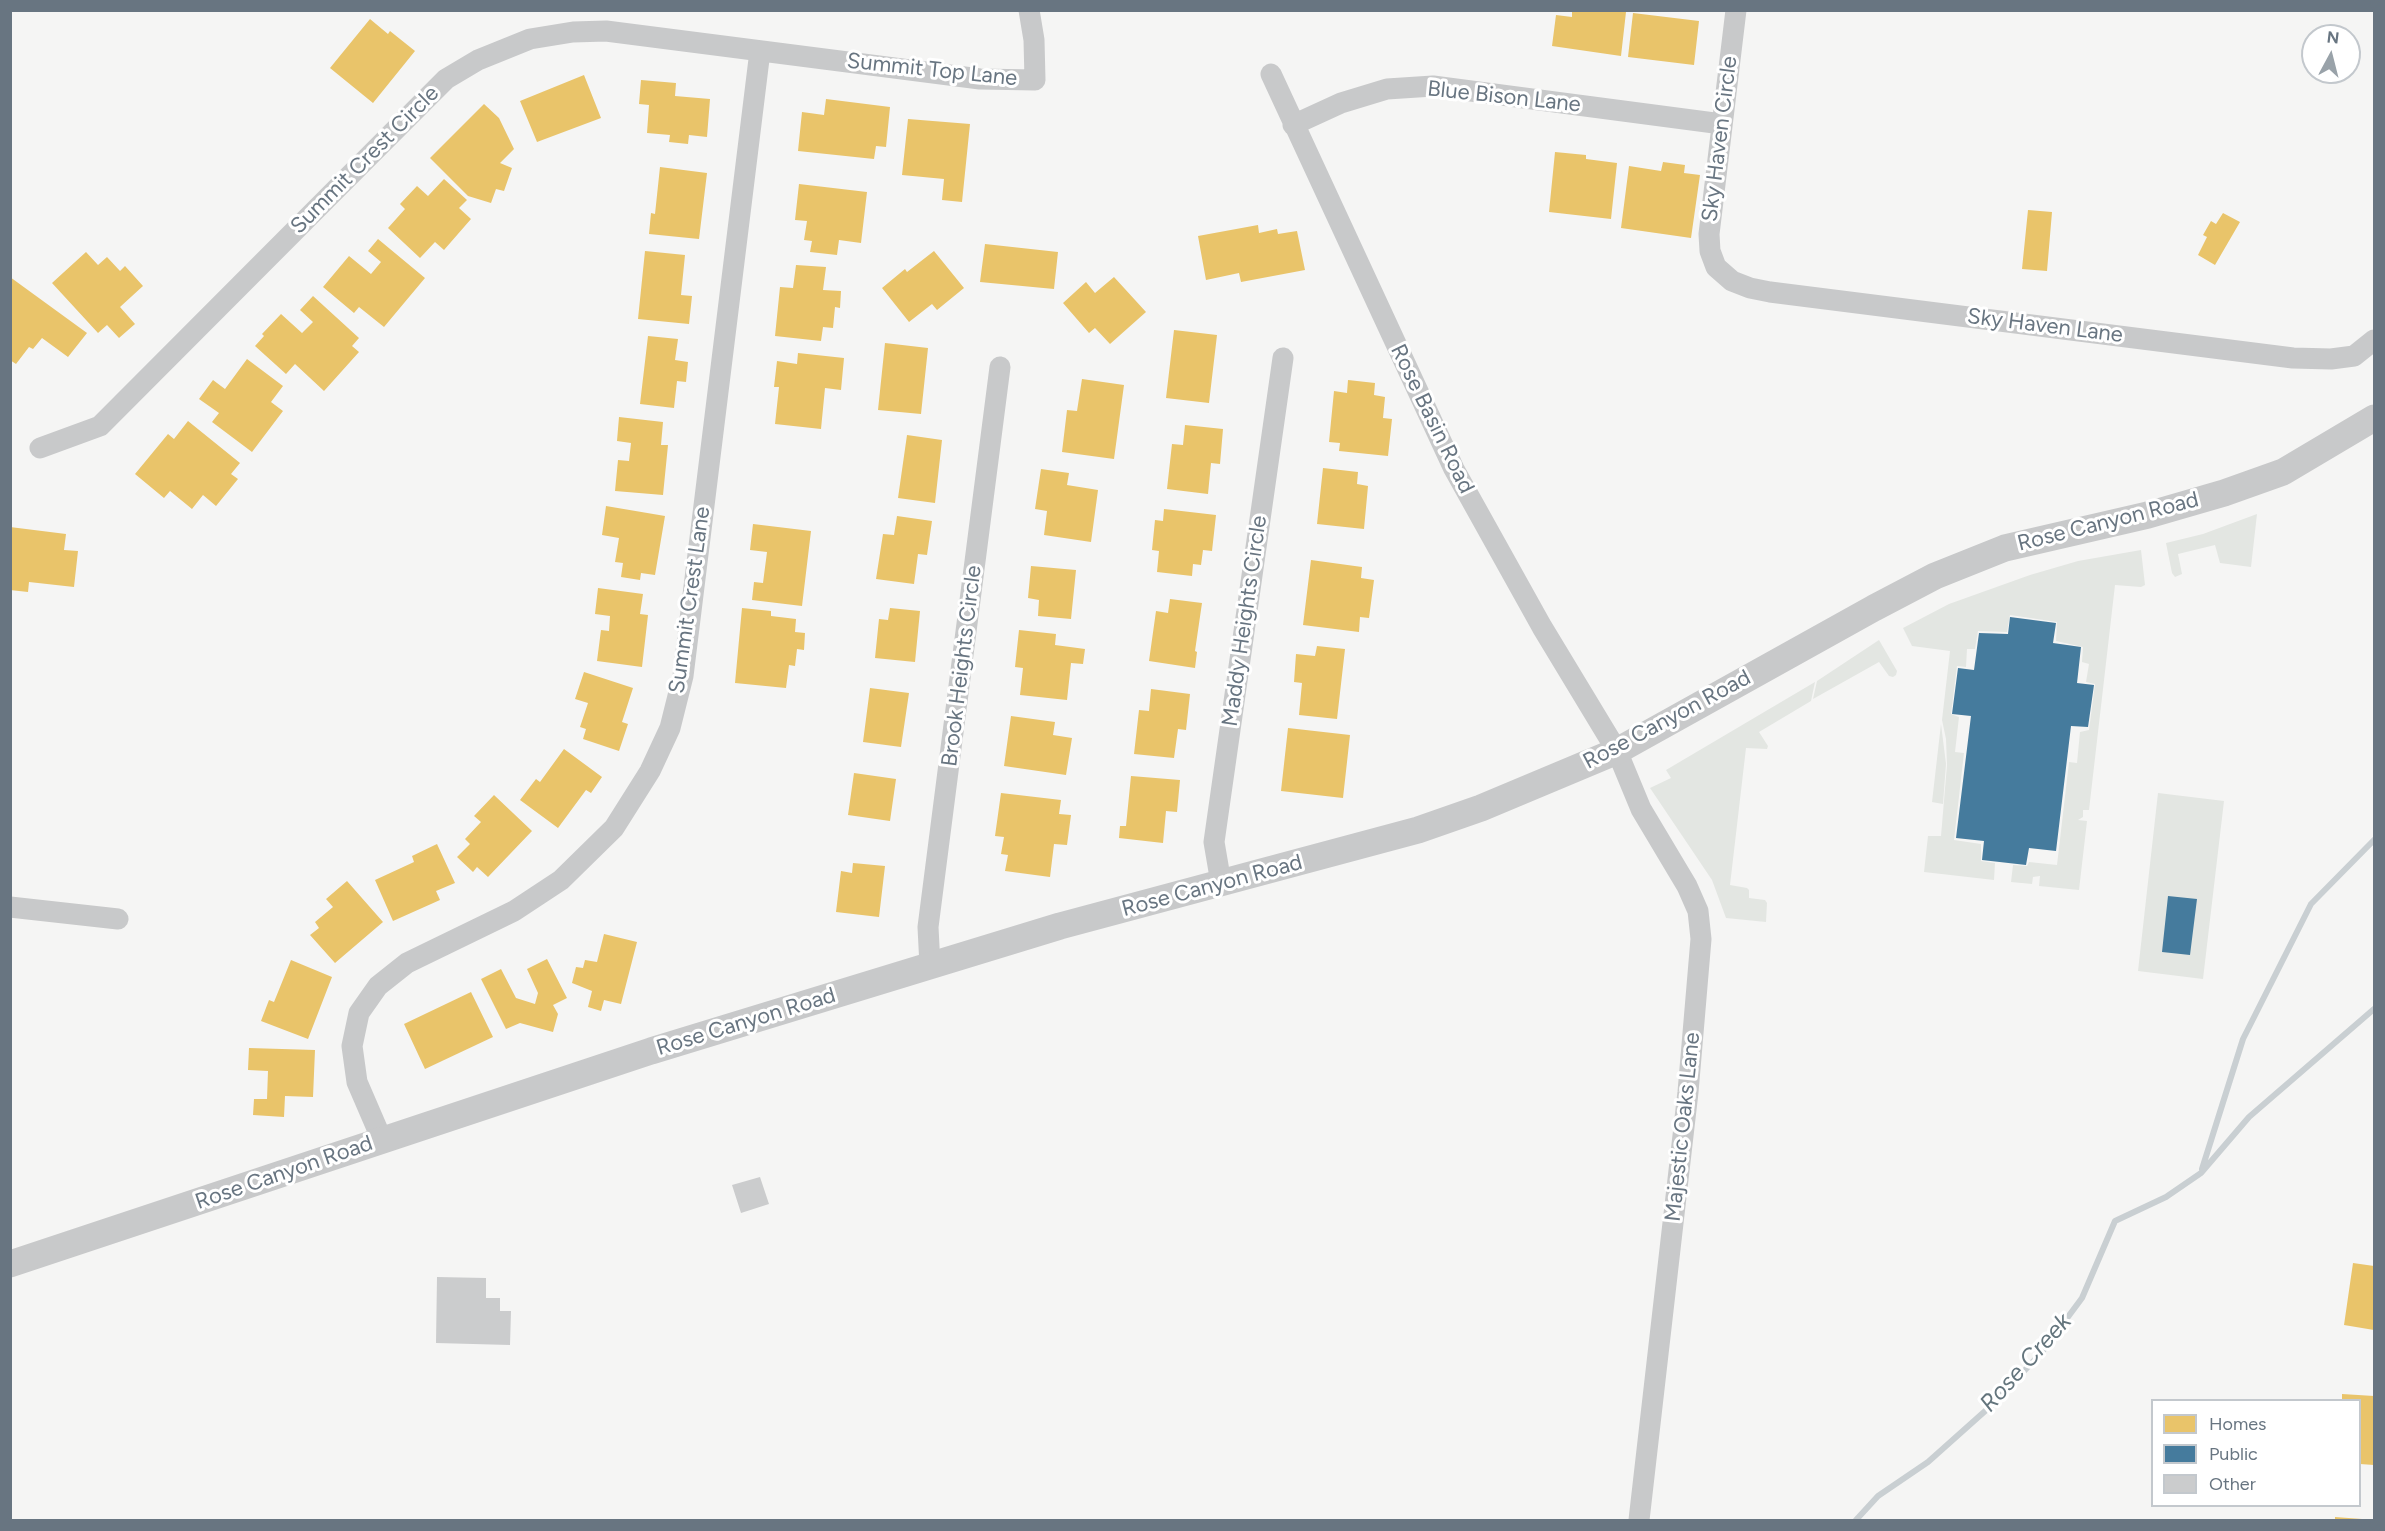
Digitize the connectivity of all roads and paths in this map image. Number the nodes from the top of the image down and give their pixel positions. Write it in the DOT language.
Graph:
graph roads {
  1 [pos="1029,10"];
  2 [pos="1736,10"];
  3 [pos="760,51"];
  4 [pos="1271,74"];
  5 [pos="1722,124"];
  6 [pos="1293,125"];
  7 [pos="1716,267"];
  8 [pos="2374,340"];
  9 [pos="1282,358"];
  10 [pos="1000,367"];
  11 [pos="2374,418"];
  12 [pos="40,448"];
  13 [pos="1617,751"];
  14 [pos="1221,883"];
  15 [pos="10,907"];
  16 [pos="118,918"];
  17 [pos="930,966"];
  18 [pos="382,1140"];
  19 [pos="10,1264"];
  20 [pos="1639,1521"];
  1 -- 3 [label="street, Summit Top Lane"];
  2 -- 5 [label="street, Sky Haven Circle"];
  3 -- 12 [label="street, Summit Crest Circle"];
  3 -- 18 [label="street, Summit Crest Lane"];
  4 -- 6 [label="street, Rose Basin Road"];
  5 -- 6 [label="street, Blue Bison Lane"];
  5 -- 7 [label="street, Sky Haven Circle"];
  6 -- 13 [label="street, Rose Basin Road"];
  7 -- 8 [label="street, Sky Haven Lane"];
  9 -- 14 [label="street, Maddy Heights Circle"];
  10 -- 17 [label="street, Brook Heights Circle"];
  11 -- 13 [label="street, Rose Canyon Road"];
  13 -- 14 [label="street, Rose Canyon Road"];
  13 -- 20 [label="street, Majestic Oaks Lane"];
  14 -- 17 [label="street, Rose Canyon Road"];
  15 -- 16 [label="street"];
  17 -- 18 [label="street, Rose Canyon Road"];
  18 -- 19 [label="street, Rose Canyon Road"];
}
